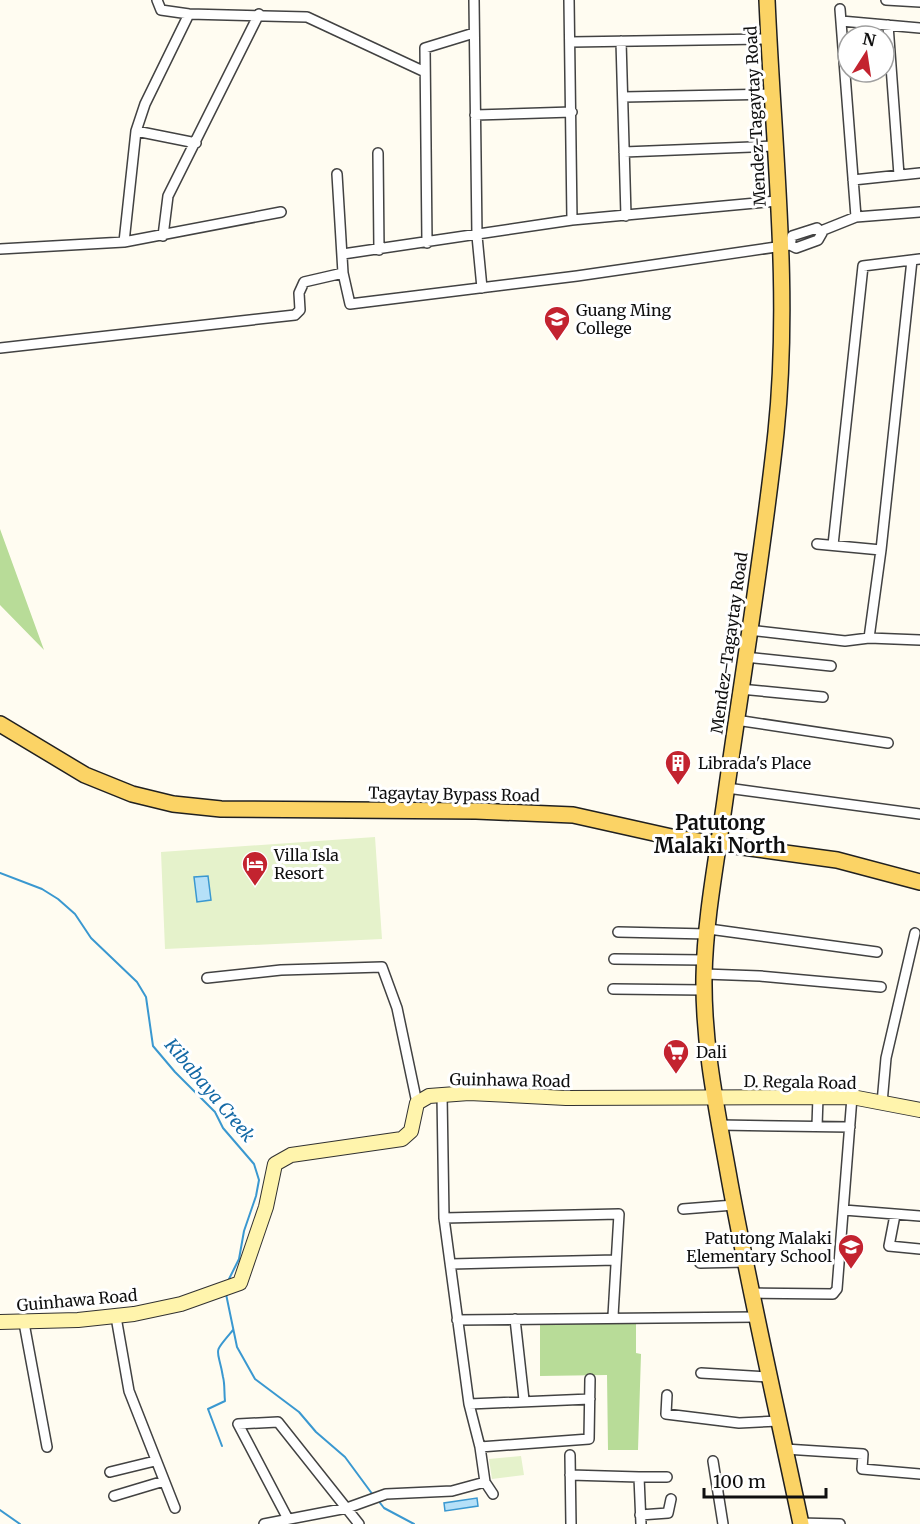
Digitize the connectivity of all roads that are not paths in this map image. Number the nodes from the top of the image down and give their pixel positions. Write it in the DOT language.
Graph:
graph roads {
  1 [pos="157,0"];
  2 [pos="474,0"];
  3 [pos="569,0"];
  4 [pos="767,0"];
  5 [pos="886,0"];
  6 [pos="920,2"];
  7 [pos="840,9"];
  8 [pos="189,14"];
  9 [pos="259,14"];
  10 [pos="841,21"];
  11 [pos="876,24"];
  12 [pos="896,26"];
  13 [pos="920,28"];
  14 [pos="474,33"];
  15 [pos="769,39"];
  16 [pos="621,41"];
  17 [pos="572,42"];
  18 [pos="425,72"];
  19 [pos="892,84"];
  20 [pos="772,94"];
  21 [pos="623,97"];
  22 [pos="572,112"];
  23 [pos="476,115"];
  24 [pos="136,131"];
  25 [pos="196,143"];
  26 [pos="774,146"];
  27 [pos="624,152"];
  28 [pos="378,153"];
  29 [pos="920,173"];
  30 [pos="337,174"];
  31 [pos="899,175"];
  32 [pos="853,180"];
  33 [pos="777,201"];
  34 [pos="282,212"];
  35 [pos="920,212"];
  36 [pos="626,216"];
  37 [pos="856,217"];
  38 [pos="572,220"];
  39 [pos="779,230"];
  40 [pos="163,236"];
  41 [pos="477,236"];
  42 [pos="124,242"];
  43 [pos="427,243"];
  44 [pos="785,246"];
  45 [pos="0,249"];
  46 [pos="379,250"];
  47 [pos="343,254"];
  48 [pos="916,260"];
  49 [pos="343,273"];
  50 [pos="482,288"];
  51 [pos="0,348"];
  52 [pos="817,544"];
  53 [pos="833,545"];
  54 [pos="881,550"];
  55 [pos="749,630"];
  56 [pos="868,638"];
  57 [pos="920,640"];
  58 [pos="745,657"];
  59 [pos="831,666"];
  60 [pos="740,689"];
  61 [pos="823,698"];
  62 [pos="736,720"];
  63 [pos="0,724"];
  64 [pos="888,743"];
  65 [pos="727,788"];
  66 [pos="920,814"];
  67 [pos="719,843"];
  68 [pos="920,879"];
  69 [pos="708,931"];
  70 [pos="618,932"];
  71 [pos="915,933"];
  72 [pos="877,952"];
  73 [pos="614,959"];
  74 [pos="705,967"];
  75 [pos="207,978"];
  76 [pos="881,987"];
  77 [pos="612,989"];
  78 [pos="704,990"];
  79 [pos="442,1095"];
  80 [pos="714,1097"];
  81 [pos="818,1097"];
  82 [pos="852,1097"];
  83 [pos="417,1103"];
  84 [pos="882,1103"];
  85 [pos="920,1110"];
  86 [pos="719,1125"];
  87 [pos="818,1126"];
  88 [pos="850,1127"];
  89 [pos="734,1205"];
  90 [pos="683,1209"];
  91 [pos="844,1210"];
  92 [pos="895,1215"];
  93 [pos="920,1216"];
  94 [pos="444,1218"];
  95 [pos="920,1249"];
  96 [pos="616,1260"];
  97 [pos="746,1262"];
  98 [pos="700,1263"];
  99 [pos="451,1264"];
  100 [pos="751,1293"];
  101 [pos="613,1316"];
  102 [pos="116,1317"];
  103 [pos="756,1317"];
  104 [pos="515,1318"];
  105 [pos="457,1320"];
  106 [pos="0,1322"];
  107 [pos="24,1323"];
  108 [pos="701,1373"];
  109 [pos="769,1377"];
  110 [pos="590,1379"];
  111 [pos="667,1395"];
  112 [pos="590,1399"];
  113 [pos="524,1400"];
  114 [pos="469,1404"];
  115 [pos="779,1421"];
  116 [pos="47,1447"];
  117 [pos="480,1447"];
  118 [pos="785,1449"];
  119 [pos="570,1455"];
  120 [pos="155,1461"];
  121 [pos="713,1461"];
  122 [pos="110,1473"];
  123 [pos="920,1474"];
  124 [pos="570,1475"];
  125 [pos="639,1477"];
  126 [pos="668,1477"];
  127 [pos="164,1481"];
  128 [pos="484,1482"];
  129 [pos="493,1494"];
  130 [pos="114,1496"];
  131 [pos="671,1499"];
  132 [pos="175,1508"];
  133 [pos="347,1508"];
  134 [pos="288,1520"];
  135 [pos="640,1520"];
  136 [pos="264,1524"];
  137 [pos="359,1524"];
  138 [pos="570,1524"];
  139 [pos="723,1524"];
  140 [pos="800,1524"];
  141 [pos="840,1524"];
  1 -- 8 [label="street"];
  2 -- 14 [label="street"];
  3 -- 17 [label="street"];
  4 -- 15 [label="main road, Mendez-Tagaytay Road"];
  5 -- 6 [label="street"];
  7 -- 10 [label="street"];
  8 -- 9 [label="street"];
  8 -- 24 [label="street"];
  9 -- 18 [label="street"];
  9 -- 25 [label="street"];
  10 -- 11 [label="street"];
  10 -- 32 [label="street"];
  12 -- 13 [label="street"];
  14 -- 18 [label="street"];
  14 -- 23 [label="street"];
  15 -- 16 [label="street"];
  15 -- 20 [label="main road, Mendez-Tagaytay Road"];
  16 -- 17 [label="street"];
  16 -- 21 [label="street"];
  17 -- 22 [label="street"];
  18 -- 43 [label="street"];
  19 -- 31 [label="street"];
  20 -- 21 [label="street"];
  20 -- 26 [label="main road, Mendez-Tagaytay Road"];
  21 -- 27 [label="street"];
  22 -- 23 [label="street"];
  22 -- 38 [label="street"];
  23 -- 41 [label="street"];
  24 -- 25 [label="street"];
  24 -- 42 [label="street"];
  25 -- 40 [label="street"];
  26 -- 27 [label="street"];
  26 -- 33 [label="main road, Mendez-Tagaytay Road"];
  27 -- 36 [label="street"];
  28 -- 46 [label="street"];
  29 -- 31 [label="street"];
  30 -- 47 [label="street"];
  31 -- 32 [label="street"];
  32 -- 37 [label="street"];
  33 -- 36 [label="street"];
  33 -- 39 [label="main road, Mendez-Tagaytay Road"];
  34 -- 40 [label="street"];
  35 -- 37 [label="street"];
  36 -- 38 [label="street"];
  37 -- 44 [label="street"];
  38 -- 41 [label="street"];
  39 -- 44 [label="main road, Mendez–Tagaytay Road"];
  40 -- 42 [label="street"];
  41 -- 43 [label="street"];
  41 -- 50 [label="street"];
  42 -- 45 [label="street"];
  43 -- 46 [label="street"];
  44 -- 50 [label="street"];
  44 -- 55 [label="main road, Mendez–Tagaytay Road"];
  46 -- 47 [label="street"];
  47 -- 49 [label="street"];
  48 -- 53 [label="street"];
  48 -- 54 [label="street"];
  49 -- 50 [label="street"];
  49 -- 51 [label="street"];
  52 -- 53 [label="street"];
  53 -- 54 [label="street"];
  54 -- 56 [label="street"];
  55 -- 56 [label="street"];
  55 -- 58 [label="main road, Mendez–Tagaytay Road"];
  56 -- 57 [label="street"];
  58 -- 59 [label="street"];
  58 -- 60 [label="main road, Mendez–Tagaytay Road"];
  60 -- 61 [label="street"];
  60 -- 62 [label="main road, Mendez–Tagaytay Road"];
  62 -- 64 [label="street"];
  62 -- 65 [label="main road, Mendez–Tagaytay Road"];
  63 -- 67 [label="main road, Tagaytay Bypass Road"];
  65 -- 66 [label="street"];
  65 -- 67 [label="main road, Mendez–Tagaytay Road"];
  67 -- 68 [label="main road, Tagaytay Bypass Road"];
  67 -- 69 [label="main road, Mendez–Tagaytay Road"];
  69 -- 70 [label="street"];
  69 -- 72 [label="street"];
  69 -- 74 [label="main road, Mendez–Tagaytay Road"];
  71 -- 84 [label="street"];
  73 -- 74 [label="street"];
  74 -- 76 [label="street"];
  74 -- 78 [label="main road, Mendez–Tagaytay Road"];
  75 -- 83 [label="street"];
  77 -- 78 [label="street"];
  78 -- 80 [label="main road, Mendez–Tagaytay Road"];
  79 -- 80 [label="street, Guinhawa Road"];
  79 -- 83 [label="street, Guinhawa Road"];
  79 -- 94 [label="street"];
  80 -- 81 [label="street, D. Regala Road"];
  80 -- 86 [label="main road, Mendez–Tagaytay Road"];
  81 -- 82 [label="street, D. Regala Road"];
  81 -- 87 [label="street"];
  82 -- 84 [label="street, D. Regala Road"];
  82 -- 88 [label="street"];
  83 -- 102 [label="street, Guinhawa Road"];
  84 -- 85 [label="street, D. Regala Road"];
  86 -- 87 [label="street"];
  86 -- 89 [label="main road, Mendez–Tagaytay Road"];
  87 -- 88 [label="street"];
  88 -- 91 [label="street"];
  89 -- 90 [label="street"];
  89 -- 97 [label="main road, Mendez–Tagaytay Road"];
  91 -- 92 [label="street"];
  91 -- 100 [label="street"];
  92 -- 93 [label="street"];
  92 -- 95 [label="street"];
  94 -- 96 [label="street"];
  94 -- 99 [label="street"];
  96 -- 99 [label="street"];
  96 -- 101 [label="street"];
  97 -- 98 [label="street"];
  97 -- 100 [label="main road, Mendez–Tagaytay Road"];
  99 -- 105 [label="street"];
  100 -- 103 [label="main road, Mendez–Tagaytay Road"];
  101 -- 103 [label="street"];
  101 -- 104 [label="street"];
  102 -- 107 [label="street, Guinhawa Road"];
  102 -- 120 [label="street"];
  103 -- 109 [label="main road, Mendez–Tagaytay Road"];
  104 -- 105 [label="street"];
  104 -- 113 [label="street"];
  105 -- 114 [label="street"];
  106 -- 107 [label="street, Guinhawa Road"];
  107 -- 116 [label="street"];
  108 -- 109 [label="street"];
  109 -- 115 [label="main road, Mendez–Tagaytay Road"];
  110 -- 112 [label="street"];
  111 -- 115 [label="street"];
  112 -- 113 [label="street"];
  112 -- 117 [label="street"];
  113 -- 114 [label="street"];
  114 -- 117 [label="street"];
  115 -- 118 [label="main road, Mendez–Tagaytay Road"];
  117 -- 128 [label="street"];
  118 -- 123 [label="street"];
  118 -- 140 [label="main road, Mendez–Tagaytay Road"];
  119 -- 124 [label="street"];
  120 -- 122 [label="street"];
  120 -- 127 [label="street"];
  121 -- 139 [label="street"];
  124 -- 125 [label="street"];
  124 -- 138 [label="street"];
  125 -- 126 [label="street"];
  125 -- 135 [label="street"];
  127 -- 130 [label="street"];
  127 -- 132 [label="street"];
  128 -- 129 [label="street"];
  128 -- 133 [label="street"];
  131 -- 135 [label="street"];
  133 -- 134 [label="street"];
  133 -- 134 [label="street"];
  133 -- 137 [label="street"];
  134 -- 136 [label="street"];
  140 -- 141 [label="street"];
}
